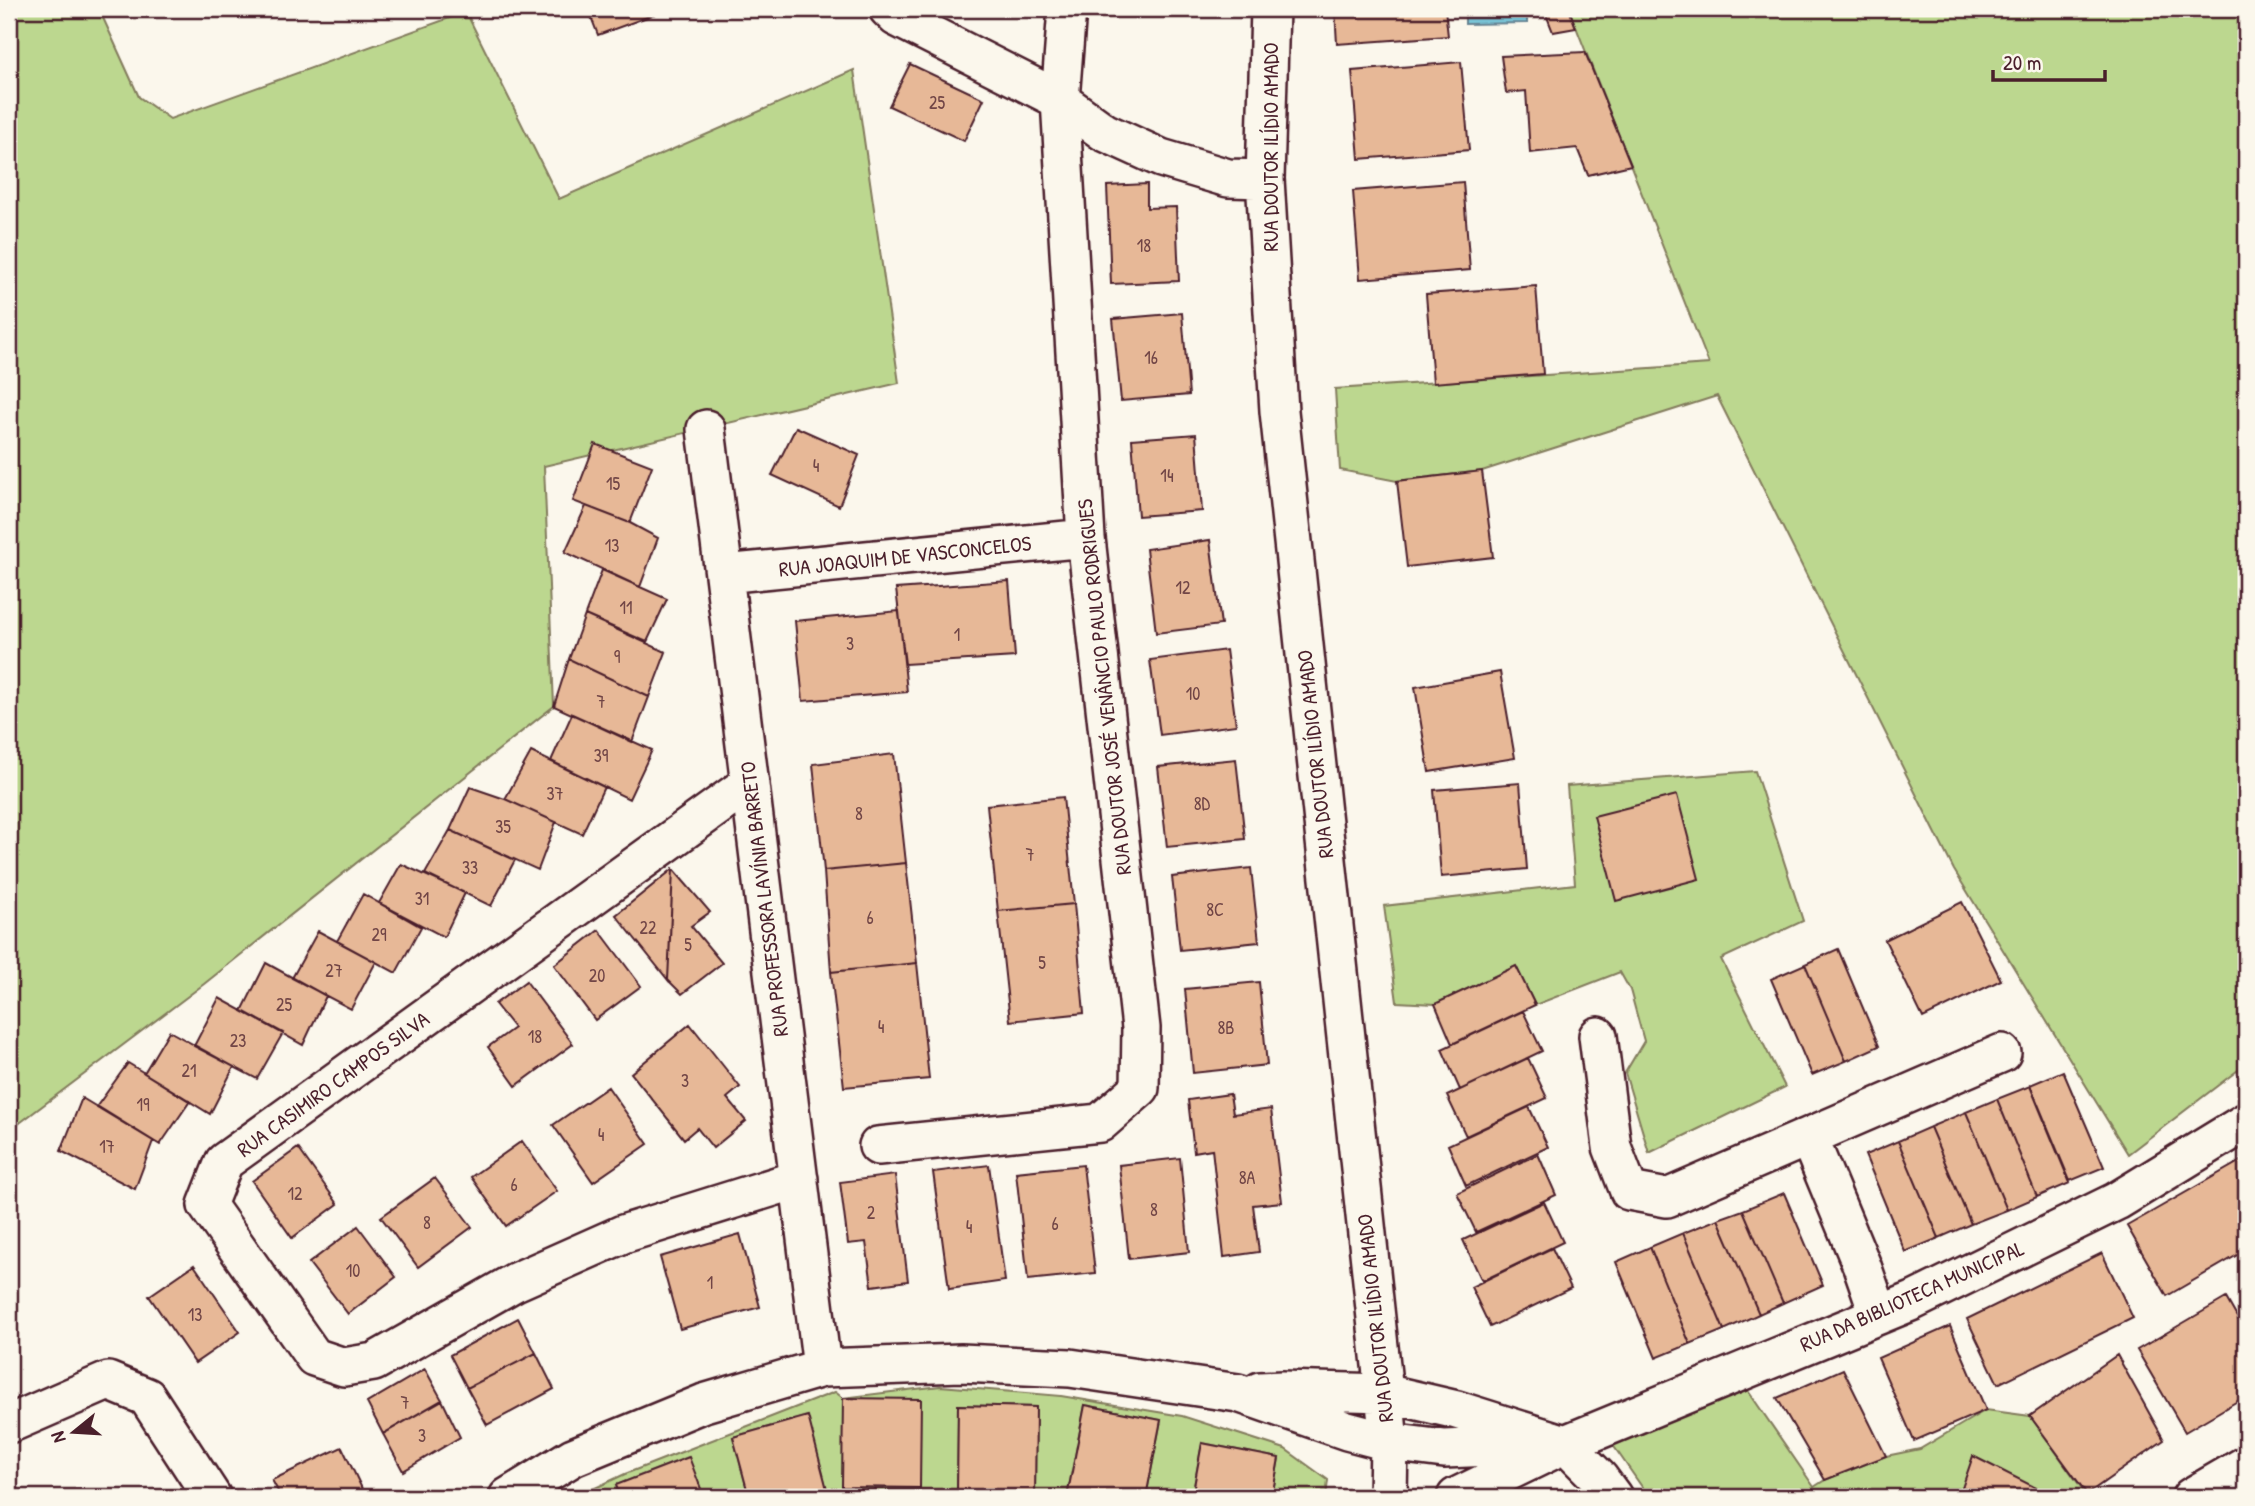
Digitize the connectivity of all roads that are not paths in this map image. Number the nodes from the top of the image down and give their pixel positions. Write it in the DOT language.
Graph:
graph roads {
  1 [pos="888,9"];
  2 [pos="1067,9"];
  3 [pos="1270,9"];
  4 [pos="1060,100"];
  5 [pos="1265,179"];
  6 [pos="706,429"];
  7 [pos="1086,538"];
  8 [pos="724,574"];
  9 [pos="750,783"];
  10 [pos="1598,1036"];
  11 [pos="2002,1053"];
  12 [pos="2246,1122"];
  13 [pos="1809,1138"];
  14 [pos="878,1146"];
  15 [pos="799,1179"];
  16 [pos="1879,1315"];
  17 [pos="822,1368"];
  18 [pos="1238,1393"];
  19 [pos="1384,1393"];
  20 [pos="9,1424"];
  21 [pos="1389,1442"];
  22 [pos="1565,1444"];
  23 [pos="2246,1465"];
  24 [pos="212,1497"];
  25 [pos="508,1497"];
  26 [pos="1388,1497"];
  27 [pos="1456,1497"];
  28 [pos="1613,1497"];
  29 [pos="2191,1497"];
  1 -- 4 [label="street"];
  2 -- 4 [label="street, RUA DOUTOR JOSÉ VENÂNCIO PAULO RODRIGUES"];
  3 -- 5 [label="street, RUA DOUTOR ILÍDIO AMADO"];
  4 -- 5 [label="street"];
  4 -- 7 [label="street, RUA DOUTOR JOSÉ VENÂNCIO PAULO RODRIGUES"];
  5 -- 19 [label="street, RUA DOUTOR ILÍDIO AMADO"];
  6 -- 8 [label="street, RUA PROFESSORA LAVÍNIA BARRETO"];
  7 -- 8 [label="street, RUA JOAQUIM DE VASCONCELOS"];
  7 -- 14 [label="street, RUA DOUTOR JOSÉ VENÂNCIO PAULO RODRIGUES"];
  8 -- 9 [label="street, RUA PROFESSORA LAVÍNIA BARRETO"];
  9 -- 15 [label="street, RUA PROFESSORA LAVÍNIA BARRETO"];
  9 -- 15 [label="street, RUA CASIMIRO CAMPOS SILVA"];
  10 -- 13 [label="street"];
  11 -- 13 [label="street"];
  12 -- 16 [label="street, RUA DA BIBLIOTECA MUNICIPAL"];
  13 -- 16 [label="street"];
  15 -- 17 [label="street, RUA PROFESSORA LAVÍNIA BARRETO"];
  16 -- 22 [label="street, RUA DA BIBLIOTECA MUNICIPAL"];
  17 -- 18 [label="street"];
  17 -- 25 [label="street"];
  18 -- 19 [label="street"];
  18 -- 21 [label="street"];
  19 -- 21 [label="street, RUA DOUTOR ILÍDIO AMADO"];
  19 -- 22 [label="street"];
  20 -- 24 [label="street"];
  21 -- 22 [label="street"];
  21 -- 26 [label="street, RUA DOUTOR ILÍDIO AMADO"];
  22 -- 27 [label="street, RUA DA BIBLIOTECA MUNICIPAL"];
  22 -- 28 [label="street"];
  23 -- 29 [label="street"];
}
